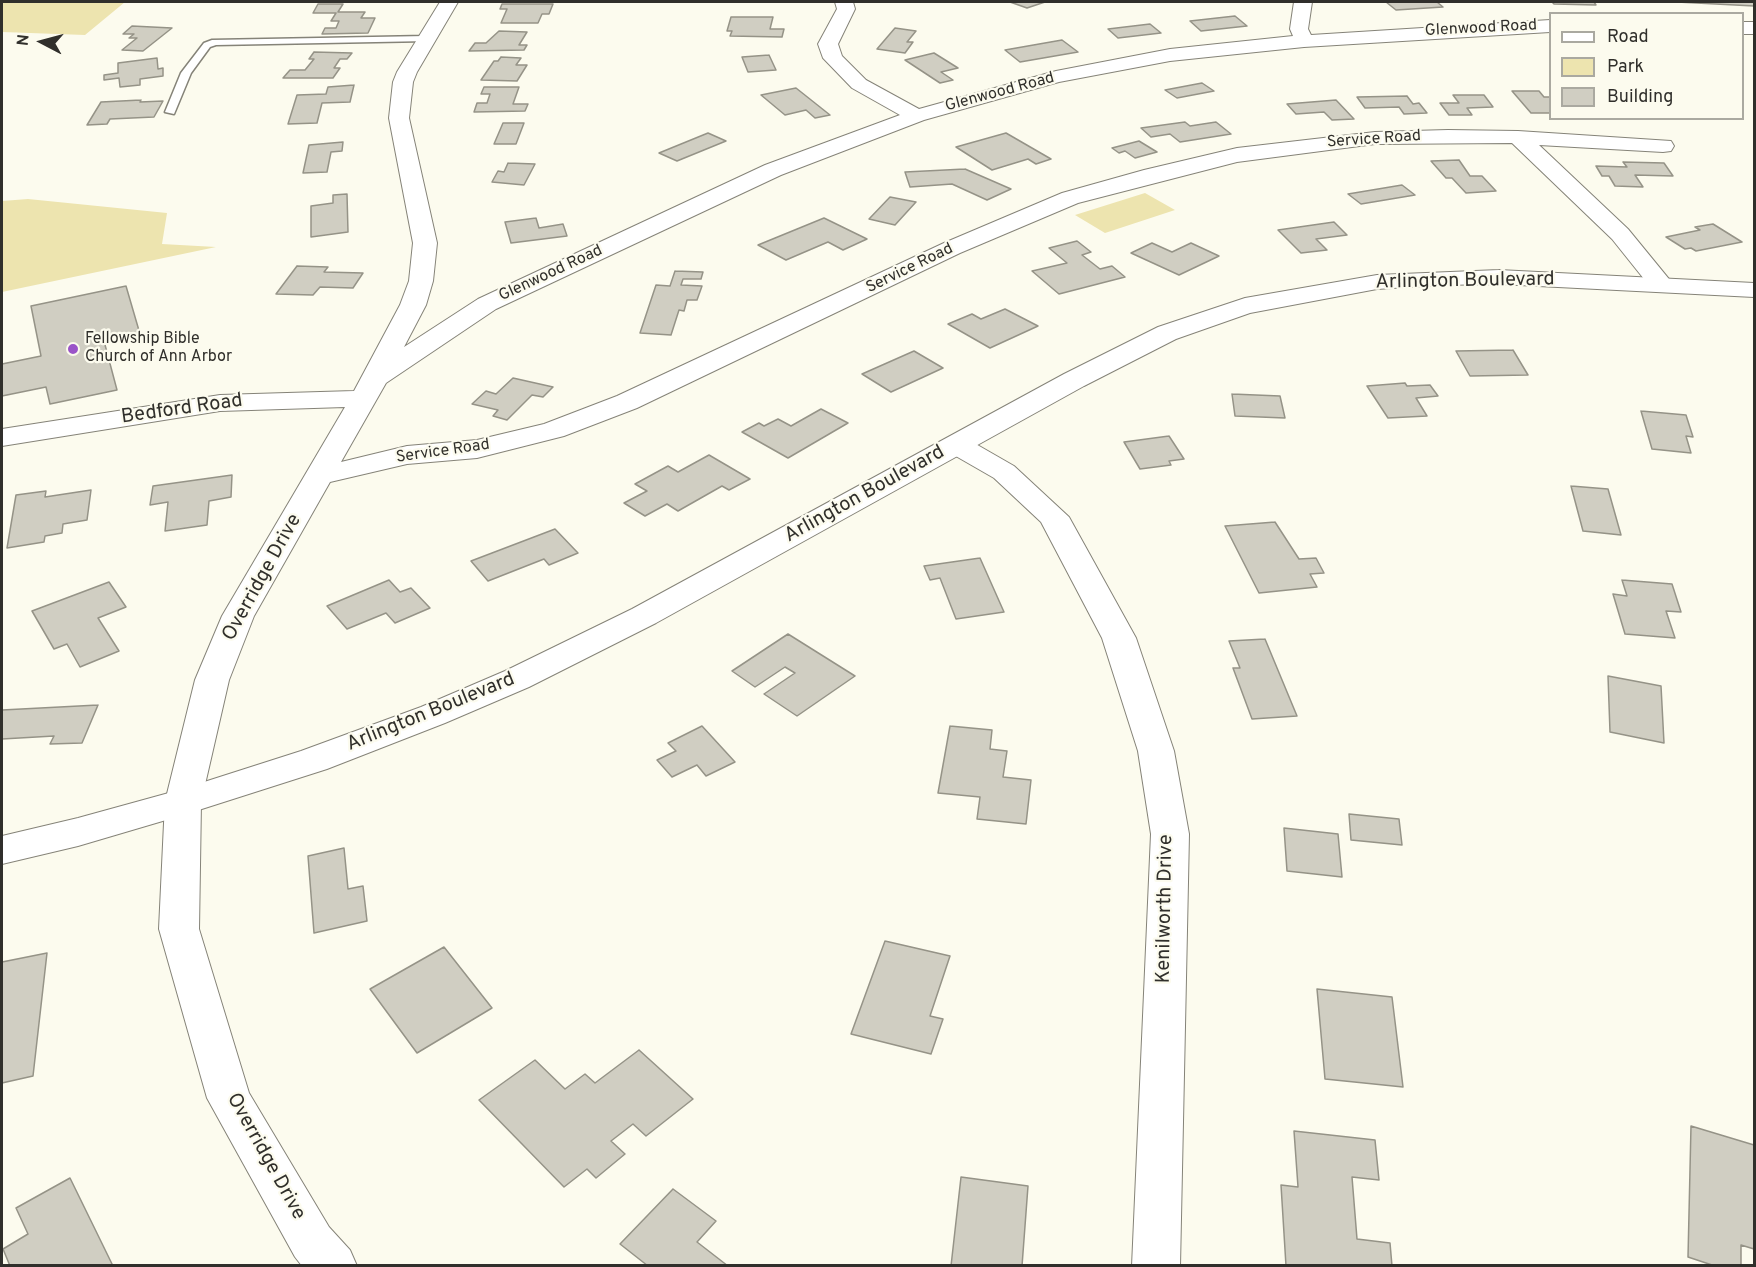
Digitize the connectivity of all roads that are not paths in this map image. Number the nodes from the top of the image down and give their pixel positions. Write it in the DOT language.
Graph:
graph roads {
  1 [pos="449,2"];
  2 [pos="844,2"];
  3 [pos="1303,2"];
  4 [pos="1549,26"];
  5 [pos="426,39"];
  6 [pos="1304,41"];
  7 [pos="170,112"];
  8 [pos="917,116"];
  9 [pos="1518,138"];
  10 [pos="1663,146"];
  11 [pos="1660,284"];
  12 [pos="1755,290"];
  13 [pos="488,304"];
  14 [pos="431,305"];
  15 [pos="370,388"];
  16 [pos="2,438"];
  17 [pos="957,445"];
  18 [pos="320,476"];
  19 [pos="183,802"];
  20 [pos="2,850"];
  21 [pos="333,1266"];
  22 [pos="1156,1266"];
  1 -- 5 [label="street, Overridge Drive"];
  2 -- 8 [label="street"];
  3 -- 6 [label="street"];
  4 -- 6 [label="street, Glenwood Road"];
  5 -- 7 [label="lane"];
  5 -- 14 [label="street, Overridge Drive"];
  6 -- 8 [label="street, Glenwood Road"];
  8 -- 13 [label="street, Glenwood Road"];
  9 -- 10 [label="street, Service Road"];
  9 -- 11 [label="street"];
  9 -- 18 [label="street, Service Road"];
  11 -- 12 [label="street, Arlington Boulevard"];
  11 -- 17 [label="street, Arlington Boulevard"];
  13 -- 14 [label="street, Glenwood Road"];
  13 -- 15 [label="street, Glenwood Road"];
  14 -- 15 [label="street, Overridge Drive"];
  15 -- 16 [label="street, Bedford Road"];
  15 -- 18 [label="street, Overridge Drive"];
  17 -- 19 [label="street, Arlington Boulevard"];
  17 -- 22 [label="street, Kenilworth Drive"];
  18 -- 19 [label="street, Overridge Drive"];
  19 -- 20 [label="street, Arlington Boulevard"];
  19 -- 21 [label="street, Overridge Drive"];
}
